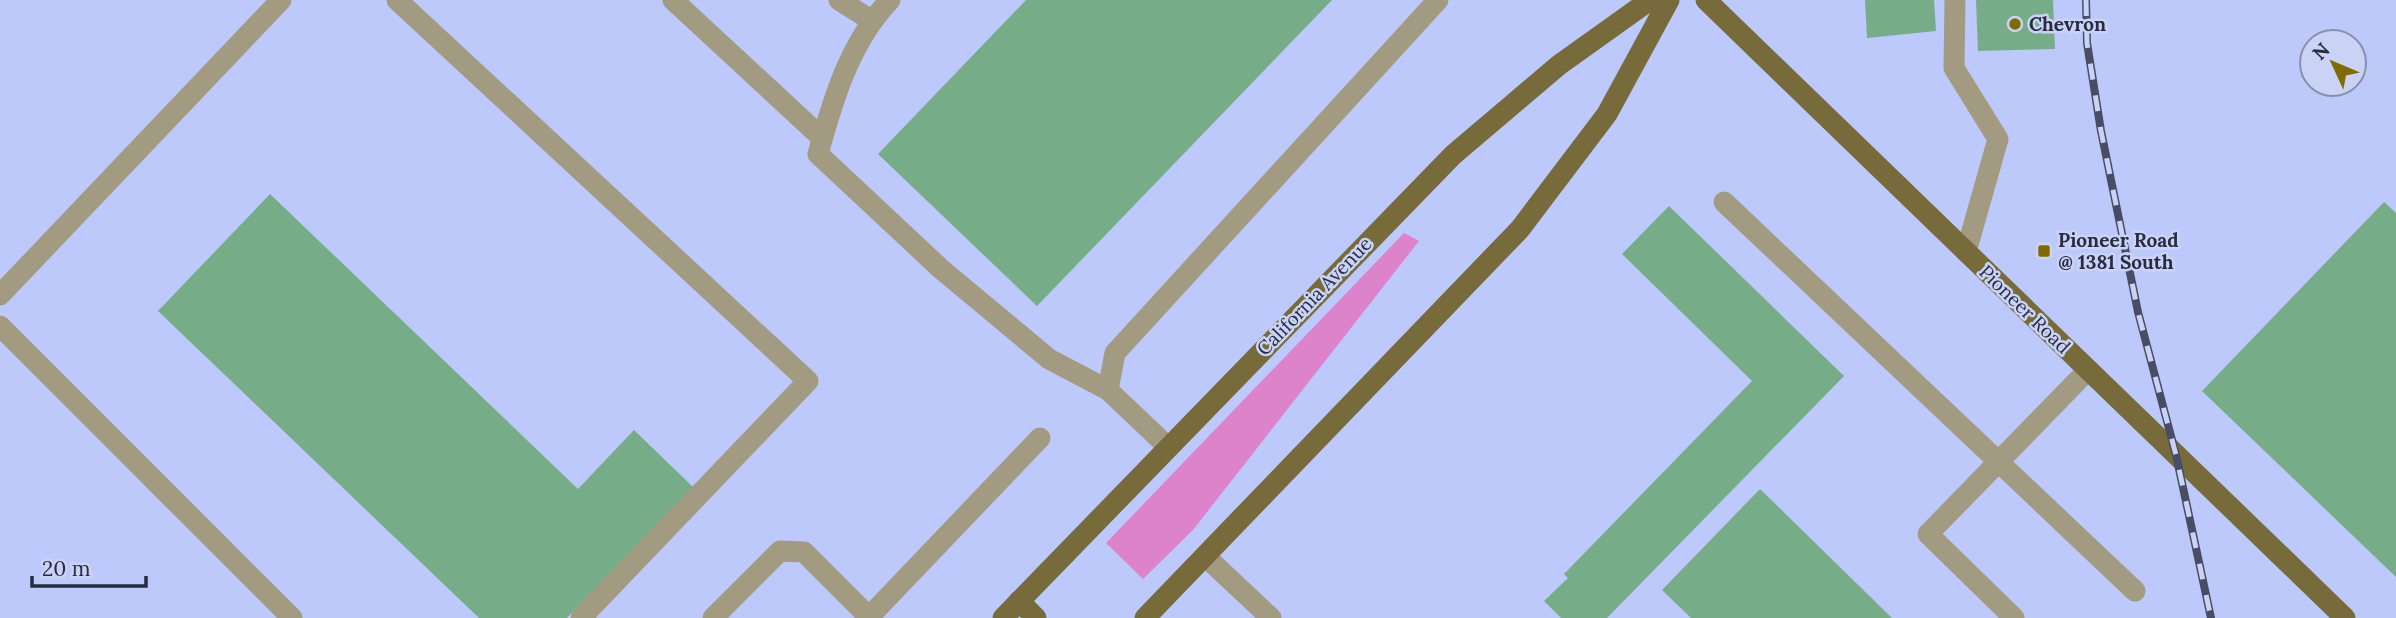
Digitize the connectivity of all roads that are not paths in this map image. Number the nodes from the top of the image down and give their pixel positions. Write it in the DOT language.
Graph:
graph roads {
  1 [pos="281,0"];
  2 [pos="397,0"];
  3 [pos="673,0"];
  4 [pos="839,0"];
  5 [pos="890,0"];
  6 [pos="1438,0"];
  7 [pos="1650,0"];
  8 [pos="1669,0"];
  9 [pos="1706,0"];
  10 [pos="1955,0"];
  11 [pos="871,20"];
  12 [pos="822,138"];
  13 [pos="1724,202"];
  14 [pos="1966,252"];
  15 [pos="0,295"];
  16 [pos="0,326"];
  17 [pos="2088,370"];
  18 [pos="1108,390"];
  19 [pos="1040,438"];
  20 [pos="1168,447"];
  21 [pos="1998,462"];
  22 [pos="1205,556"];
  23 [pos="2135,591"];
  24 [pos="1019,601"];
  25 [pos="869,617"];
  26 [pos="292,618"];
  27 [pos="581,618"];
  28 [pos="713,618"];
  29 [pos="1003,618"];
  30 [pos="1036,618"];
  31 [pos="1145,618"];
  32 [pos="1271,618"];
  33 [pos="2014,618"];
  34 [pos="2345,618"];
  1 -- 15 [label="lane"];
  2 -- 27 [label="lane"];
  3 -- 12 [label="lane"];
  4 -- 11 [label="lane"];
  5 -- 11 [label="lane"];
  6 -- 18 [label="lane"];
  7 -- 20 [label="main road, California Avenue"];
  8 -- 22 [label="main road"];
  9 -- 14 [label="main road, Pioneer Road"];
  10 -- 14 [label="lane"];
  11 -- 12 [label="lane"];
  12 -- 18 [label="lane"];
  13 -- 21 [label="lane"];
  14 -- 17 [label="main road, Pioneer Road"];
  16 -- 26 [label="lane"];
  17 -- 21 [label="lane"];
  17 -- 34 [label="main road, Pioneer Road"];
  18 -- 20 [label="lane"];
  19 -- 25 [label="lane"];
  20 -- 24 [label="main road, California Avenue"];
  21 -- 23 [label="lane"];
  21 -- 33 [label="lane"];
  22 -- 31 [label="main road"];
  22 -- 32 [label="lane"];
  24 -- 29 [label="main road, California Avenue"];
  24 -- 30 [label="main road"];
  25 -- 28 [label="lane"];
}
